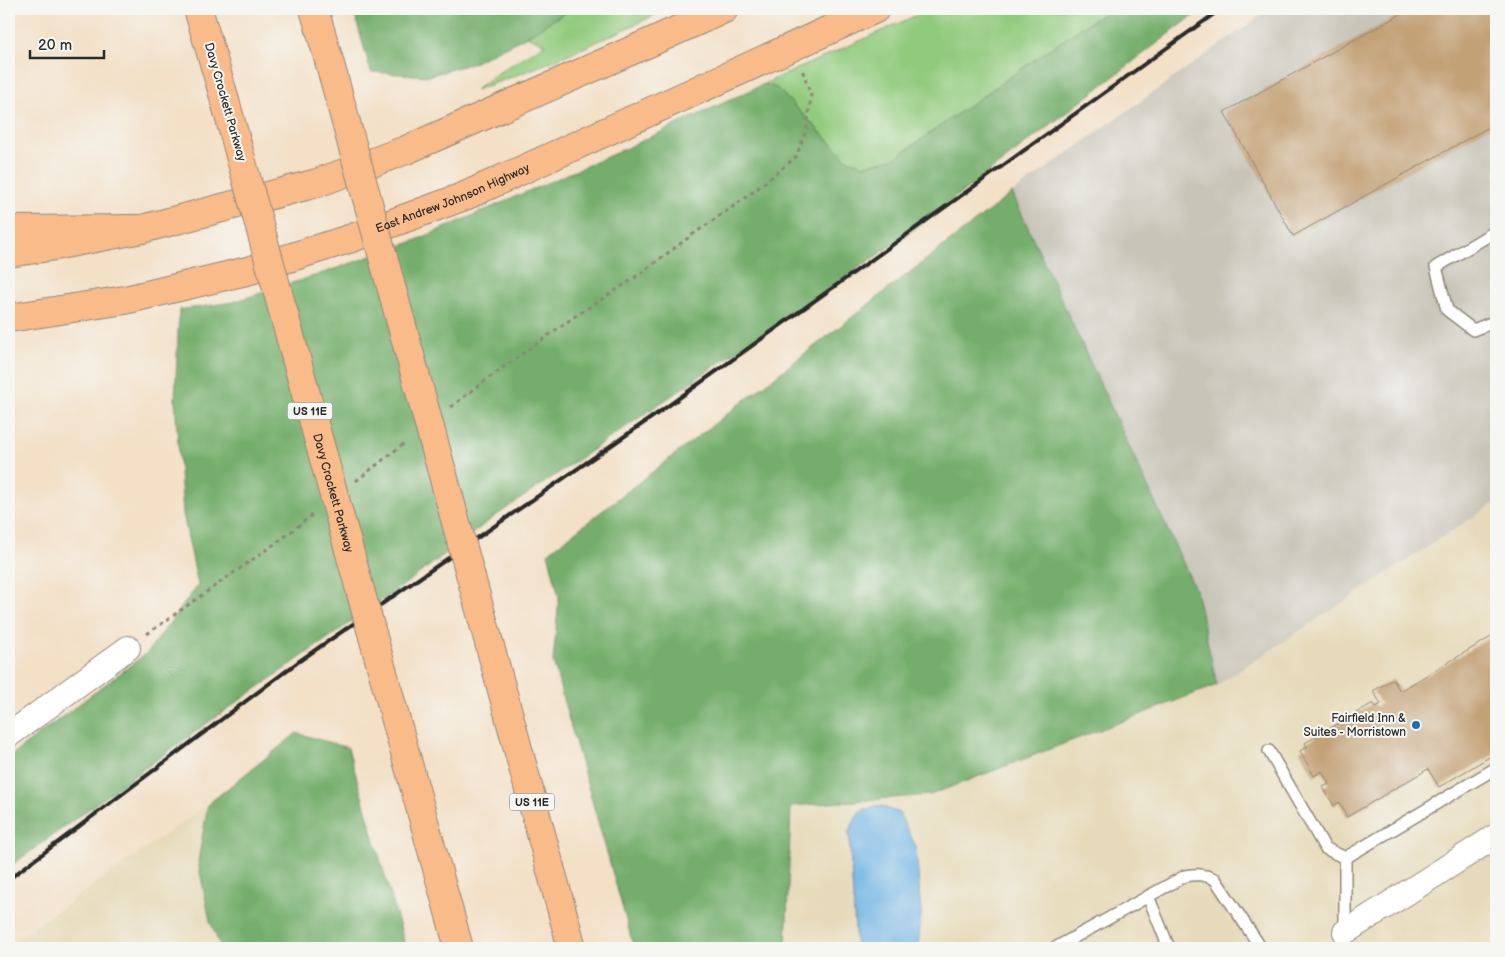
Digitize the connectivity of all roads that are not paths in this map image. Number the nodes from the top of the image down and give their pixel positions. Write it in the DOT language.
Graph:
graph roads {
  1 [pos="724,9"];
  2 [pos="874,9"];
  3 [pos="198,12"];
  4 [pos="317,13"];
  5 [pos="142,229"];
  6 [pos="9,230"];
  7 [pos="1496,231"];
  8 [pos="9,253"];
  9 [pos="9,318"];
  10 [pos="1496,321"];
  11 [pos="128,648"];
  12 [pos="9,735"];
  13 [pos="1269,751"];
  14 [pos="1496,768"];
  15 [pos="1496,836"];
  16 [pos="1345,858"];
  17 [pos="1148,896"];
  18 [pos="1345,932"];
  19 [pos="571,941"];
  20 [pos="459,948"];
  21 [pos="1055,948"];
  22 [pos="1169,948"];
  23 [pos="1261,948"];
  1 -- 5 [label="main road"];
  2 -- 9 [label="main road, East Andrew Johnson Highway"];
  3 -- 20 [label="main road, Davy Crockett Parkway / US 11E, bridge"];
  4 -- 19 [label="main road, US 11E, bridge"];
  5 -- 6 [label="main road"];
  5 -- 8 [label="main road"];
  7 -- 10 [label="lane"];
  11 -- 12 [label="street"];
  13 -- 16 [label="lane"];
  14 -- 16 [label="lane"];
  15 -- 18 [label="street"];
  16 -- 18 [label="lane"];
  17 -- 21 [label="lane"];
  17 -- 22 [label="lane"];
  17 -- 23 [label="lane"];
}
